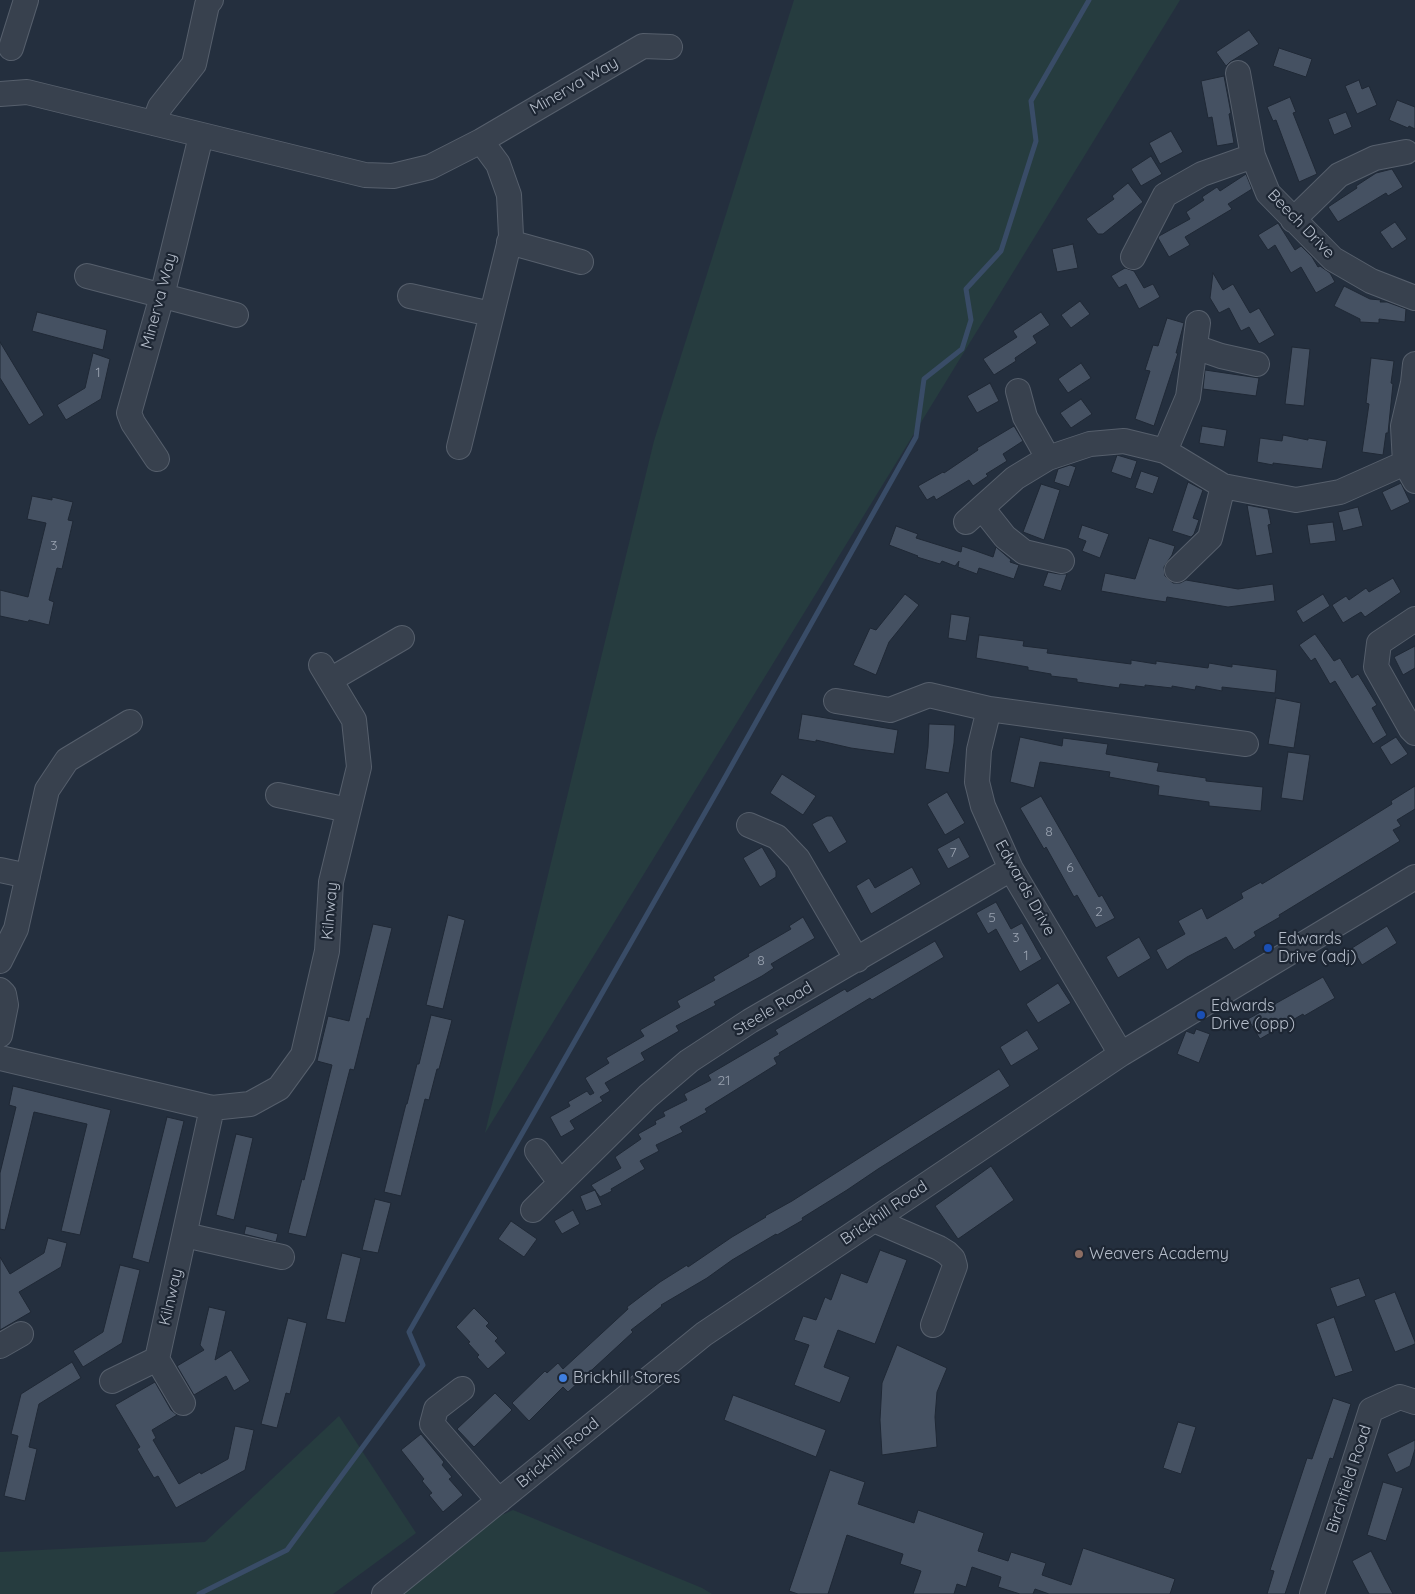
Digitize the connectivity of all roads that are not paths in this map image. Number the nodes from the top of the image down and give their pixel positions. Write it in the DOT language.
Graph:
graph roads {
  1 [pos="26,0"];
  2 [pos="211,0"];
  3 [pos="670,47"];
  4 [pos="11,48"];
  5 [pos="1238,74"];
  6 [pos="0,94"];
  7 [pos="154,123"];
  8 [pos="200,136"];
  9 [pos="481,141"];
  10 [pos="1406,152"];
  11 [pos="1253,156"];
  12 [pos="1293,220"];
  13 [pos="509,242"];
  14 [pos="1133,257"];
  15 [pos="581,262"];
  16 [pos="86,276"];
  17 [pos="162,296"];
  18 [pos="410,296"];
  19 [pos="1415,298"];
  20 [pos="492,314"];
  21 [pos="236,315"];
  22 [pos="1198,323"];
  23 [pos="1195,347"];
  24 [pos="1257,364"];
  25 [pos="1414,377"];
  26 [pos="1018,391"];
  27 [pos="459,447"];
  28 [pos="1165,451"];
  29 [pos="1048,458"];
  30 [pos="157,459"];
  31 [pos="1410,472"];
  32 [pos="1223,486"];
  33 [pos="1062,561"];
  34 [pos="1177,570"];
  35 [pos="1415,619"];
  36 [pos="402,638"];
  37 [pos="836,700"];
  38 [pos="989,710"];
  39 [pos="130,722"];
  40 [pos="1415,733"];
  41 [pos="1246,744"];
  42 [pos="278,795"];
  43 [pos="348,810"];
  44 [pos="749,825"];
  45 [pos="1011,869"];
  46 [pos="0,870"];
  47 [pos="28,876"];
  48 [pos="1415,877"];
  49 [pos="857,960"];
  50 [pos="0,961"];
  51 [pos="0,990"];
  52 [pos="0,1035"];
  53 [pos="1120,1054"];
  54 [pos="1,1064"];
  55 [pos="212,1108"];
  56 [pos="537,1151"];
  57 [pos="560,1182"];
  58 [pos="533,1210"];
  59 [pos="874,1220"];
  60 [pos="185,1235"];
  61 [pos="282,1257"];
  62 [pos="934,1325"];
  63 [pos="21,1334"];
  64 [pos="0,1346"];
  65 [pos="157,1359"];
  66 [pos="112,1381"];
  67 [pos="462,1389"];
  68 [pos="1415,1402"];
  69 [pos="183,1403"];
  70 [pos="499,1501"];
  71 [pos="384,1594"];
  72 [pos="1312,1594"];
  1 -- 4 [label="street"];
  2 -- 7 [label="street"];
  3 -- 9 [label="street, Minerva Way"];
  5 -- 11 [label="street, Beech Drive"];
  6 -- 7 [label="street, Minerva Way"];
  7 -- 8 [label="street, Minerva Way"];
  8 -- 9 [label="street, Minerva Way"];
  8 -- 17 [label="street, Minerva Way"];
  9 -- 13 [label="street"];
  10 -- 12 [label="street"];
  11 -- 12 [label="street, Beech Drive"];
  11 -- 14 [label="street"];
  12 -- 19 [label="street, Beech Drive"];
  13 -- 15 [label="street"];
  13 -- 20 [label="street"];
  16 -- 17 [label="street"];
  17 -- 21 [label="street"];
  17 -- 30 [label="street, Minerva Way"];
  18 -- 20 [label="street"];
  20 -- 27 [label="street"];
  22 -- 23 [label="street"];
  23 -- 24 [label="street"];
  23 -- 28 [label="street"];
  25 -- 31 [label="street"];
  26 -- 29 [label="street"];
  28 -- 29 [label="street"];
  28 -- 32 [label="street"];
  29 -- 33 [label="street"];
  31 -- 32 [label="street"];
  32 -- 34 [label="street"];
  35 -- 40 [label="street"];
  36 -- 43 [label="street, Kilnway"];
  37 -- 38 [label="street"];
  38 -- 41 [label="street"];
  38 -- 45 [label="street, Edwards Drive"];
  39 -- 47 [label="street"];
  42 -- 43 [label="street"];
  43 -- 55 [label="street, Kilnway"];
  44 -- 49 [label="street"];
  45 -- 49 [label="street, Steele Road"];
  45 -- 53 [label="street, Edwards Drive"];
  46 -- 47 [label="street"];
  47 -- 50 [label="street"];
  48 -- 53 [label="street, Brickhill Road"];
  49 -- 57 [label="street, Steele Road"];
  51 -- 52 [label="street"];
  53 -- 59 [label="street, Brickhill Road"];
  54 -- 55 [label="street, Kilnway"];
  55 -- 60 [label="street, Kilnway"];
  56 -- 57 [label="street"];
  57 -- 58 [label="street, Steele Road"];
  59 -- 62 [label="street"];
  59 -- 70 [label="street, Brickhill Road"];
  60 -- 61 [label="street"];
  60 -- 65 [label="street, Kilnway"];
  63 -- 64 [label="street"];
  65 -- 66 [label="street"];
  65 -- 69 [label="street"];
  67 -- 70 [label="street"];
  68 -- 72 [label="street, Birchfield Road"];
  70 -- 71 [label="street, Brickhill Road"];
}
